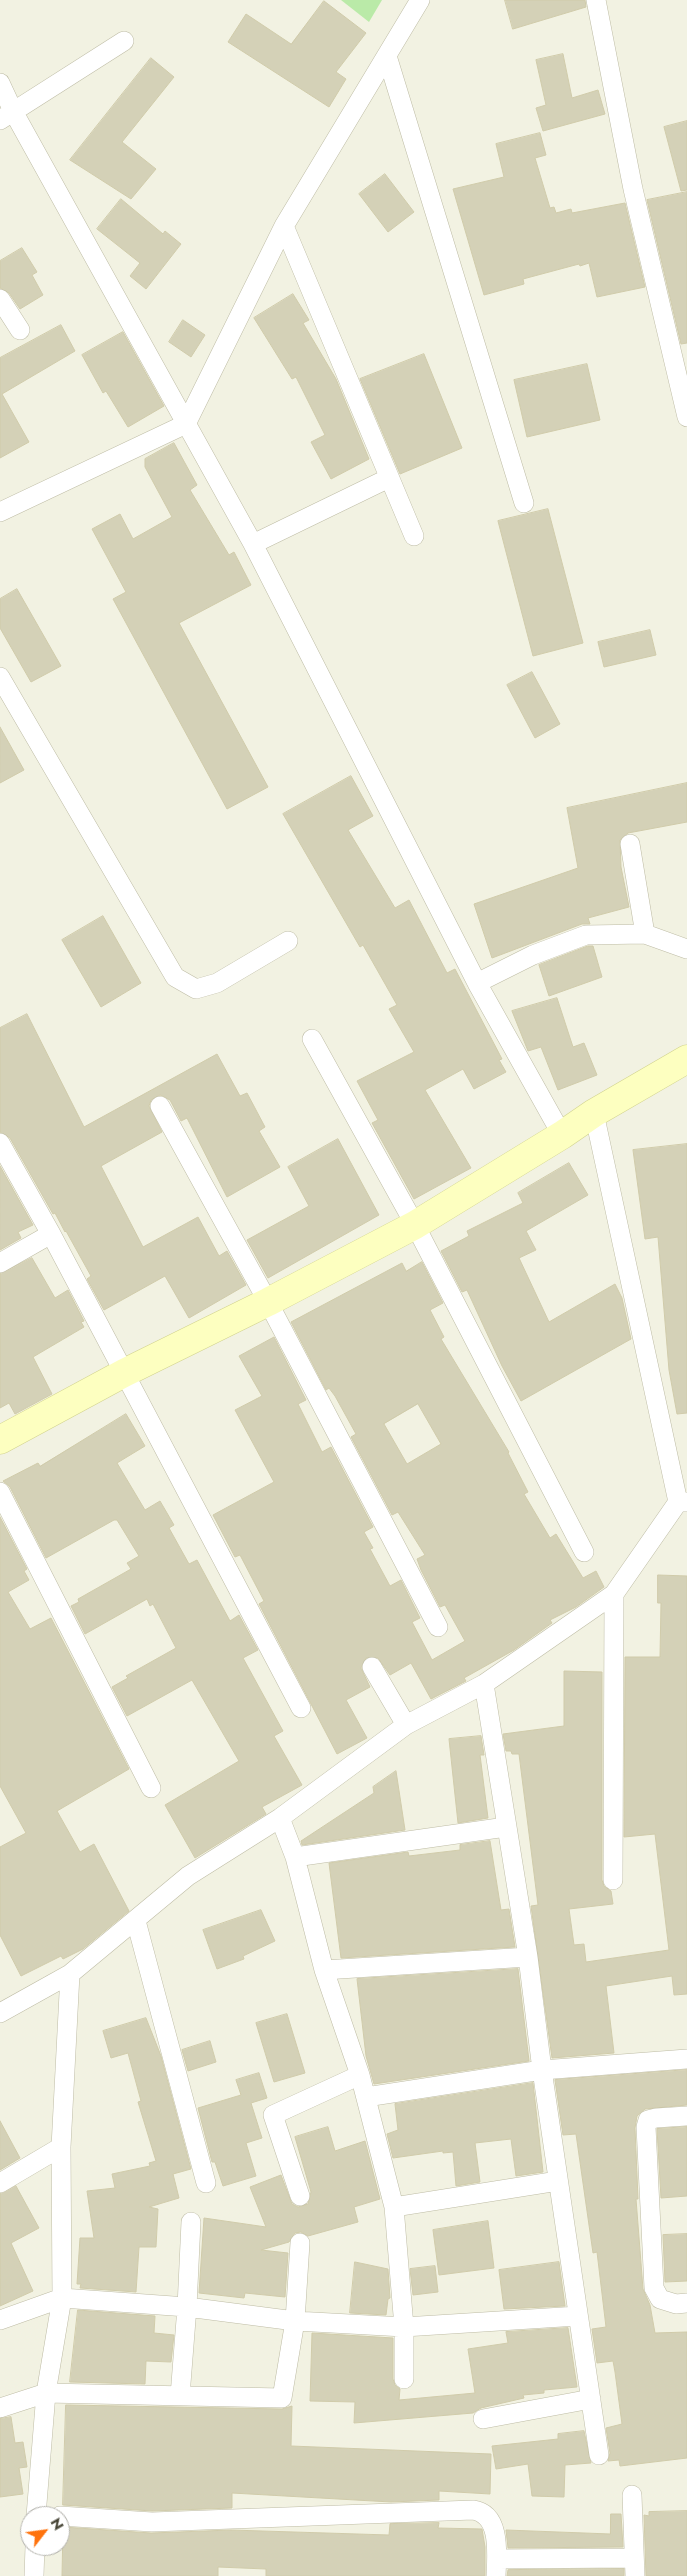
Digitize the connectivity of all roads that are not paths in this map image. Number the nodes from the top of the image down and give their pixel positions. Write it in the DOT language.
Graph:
graph roads {
  1 [pos="420,0"];
  2 [pos="596,0"];
  3 [pos="124,41"];
  4 [pos="386,56"];
  5 [pos="0,83"];
  6 [pos="7,116"];
  7 [pos="284,226"];
  8 [pos="0,299"];
  9 [pos="20,330"];
  10 [pos="687,417"];
  11 [pos="186,424"];
  12 [pos="390,478"];
  13 [pos="524,503"];
  14 [pos="0,512"];
  15 [pos="414,536"];
  16 [pos="253,544"];
  17 [pos="0,677"];
  18 [pos="630,844"];
  19 [pos="645,934"];
  20 [pos="288,941"];
  21 [pos="687,949"];
  22 [pos="477,983"];
  23 [pos="312,1039"];
  24 [pos="687,1059"];
  25 [pos="160,1106"];
  26 [pos="594,1113"];
  27 [pos="562,1136"];
  28 [pos="0,1143"];
  29 [pos="415,1225"];
  30 [pos="51,1234"];
  31 [pos="0,1263"];
  32 [pos="268,1302"];
  33 [pos="124,1373"];
  34 [pos="0,1440"];
  35 [pos="0,1492"];
  36 [pos="682,1502"];
  37 [pos="584,1552"];
  38 [pos="614,1594"];
  39 [pos="438,1627"];
  40 [pos="372,1668"];
  41 [pos="484,1684"];
  42 [pos="301,1708"];
  43 [pos="406,1725"];
  44 [pos="151,1788"];
  45 [pos="280,1818"];
  46 [pos="506,1827"];
  47 [pos="295,1857"];
  48 [pos="613,1880"];
  49 [pos="136,1920"];
  50 [pos="528,1957"];
  51 [pos="324,1970"];
  52 [pos="70,1974"];
  53 [pos="0,2012"];
  54 [pos="687,2059"];
  55 [pos="542,2070"];
  56 [pos="360,2075"];
  57 [pos="366,2097"];
  58 [pos="687,2116"];
  59 [pos="62,2147"];
  60 [pos="558,2181"];
  61 [pos="0,2183"];
  62 [pos="206,2183"];
  63 [pos="300,2196"];
  64 [pos="394,2206"];
  65 [pos="191,2222"];
  66 [pos="300,2244"];
  67 [pos="62,2298"];
  68 [pos="687,2303"];
  69 [pos="187,2308"];
  70 [pos="578,2316"];
  71 [pos="0,2320"];
  72 [pos="295,2321"];
  73 [pos="404,2327"];
  74 [pos="404,2378"];
  75 [pos="46,2393"];
  76 [pos="180,2396"];
  77 [pos="591,2399"];
  78 [pos="0,2408"];
  79 [pos="483,2419"];
  80 [pos="599,2455"];
  81 [pos="632,2495"];
  82 [pos="42,2506"];
  83 [pos="70,2517"];
  84 [pos="35,2556"];
  85 [pos="635,2567"];
  86 [pos="496,2568"];
  87 [pos="34,2576"];
  1 -- 4 [label="street"];
  2 -- 10 [label="street"];
  3 -- 6 [label="street"];
  4 -- 7 [label="street"];
  4 -- 13 [label="street"];
  5 -- 6 [label="street"];
  6 -- 11 [label="street"];
  7 -- 11 [label="street"];
  7 -- 12 [label="street"];
  8 -- 9 [label="street"];
  11 -- 14 [label="street"];
  11 -- 16 [label="street"];
  12 -- 15 [label="street"];
  12 -- 16 [label="street"];
  16 -- 22 [label="street"];
  17 -- 20 [label="street"];
  18 -- 19 [label="street"];
  19 -- 21 [label="street"];
  19 -- 22 [label="street"];
  22 -- 27 [label="street"];
  23 -- 29 [label="street"];
  24 -- 26 [label="street"];
  25 -- 32 [label="street"];
  26 -- 27 [label="street"];
  26 -- 36 [label="street"];
  27 -- 29 [label="street"];
  28 -- 30 [label="street"];
  29 -- 32 [label="street"];
  29 -- 37 [label="street"];
  30 -- 31 [label="street"];
  30 -- 33 [label="street"];
  32 -- 33 [label="street"];
  32 -- 39 [label="street"];
  33 -- 34 [label="street"];
  33 -- 42 [label="street"];
  35 -- 44 [label="street"];
  36 -- 38 [label="street"];
  38 -- 41 [label="street"];
  38 -- 48 [label="street"];
  40 -- 43 [label="street"];
  41 -- 43 [label="street"];
  41 -- 46 [label="street"];
  43 -- 45 [label="street"];
  45 -- 47 [label="street"];
  45 -- 49 [label="street"];
  46 -- 47 [label="street"];
  46 -- 50 [label="street"];
  47 -- 51 [label="street"];
  49 -- 52 [label="street"];
  49 -- 62 [label="street"];
  50 -- 51 [label="street"];
  50 -- 55 [label="street"];
  51 -- 56 [label="street"];
  52 -- 53 [label="street"];
  52 -- 59 [label="street"];
  54 -- 55 [label="street"];
  55 -- 57 [label="street"];
  55 -- 60 [label="street"];
  56 -- 57 [label="street"];
  56 -- 63 [label="street"];
  57 -- 64 [label="street"];
  58 -- 68 [label="street"];
  59 -- 61 [label="street"];
  59 -- 67 [label="street"];
  60 -- 64 [label="street"];
  60 -- 70 [label="street"];
  64 -- 73 [label="street"];
  65 -- 69 [label="street"];
  66 -- 72 [label="street"];
  67 -- 69 [label="street"];
  67 -- 71 [label="street"];
  67 -- 75 [label="street"];
  69 -- 72 [label="street"];
  69 -- 76 [label="street"];
  70 -- 73 [label="street"];
  70 -- 77 [label="street"];
  72 -- 73 [label="street"];
  72 -- 76 [label="street"];
  73 -- 74 [label="street"];
  75 -- 76 [label="street"];
  75 -- 78 [label="street"];
  75 -- 82 [label="street"];
  77 -- 79 [label="street"];
  77 -- 80 [label="street"];
  81 -- 85 [label="street"];
  83 -- 86 [label="street"];
  84 -- 87 [label="street"];
  85 -- 86 [label="street"];
}
